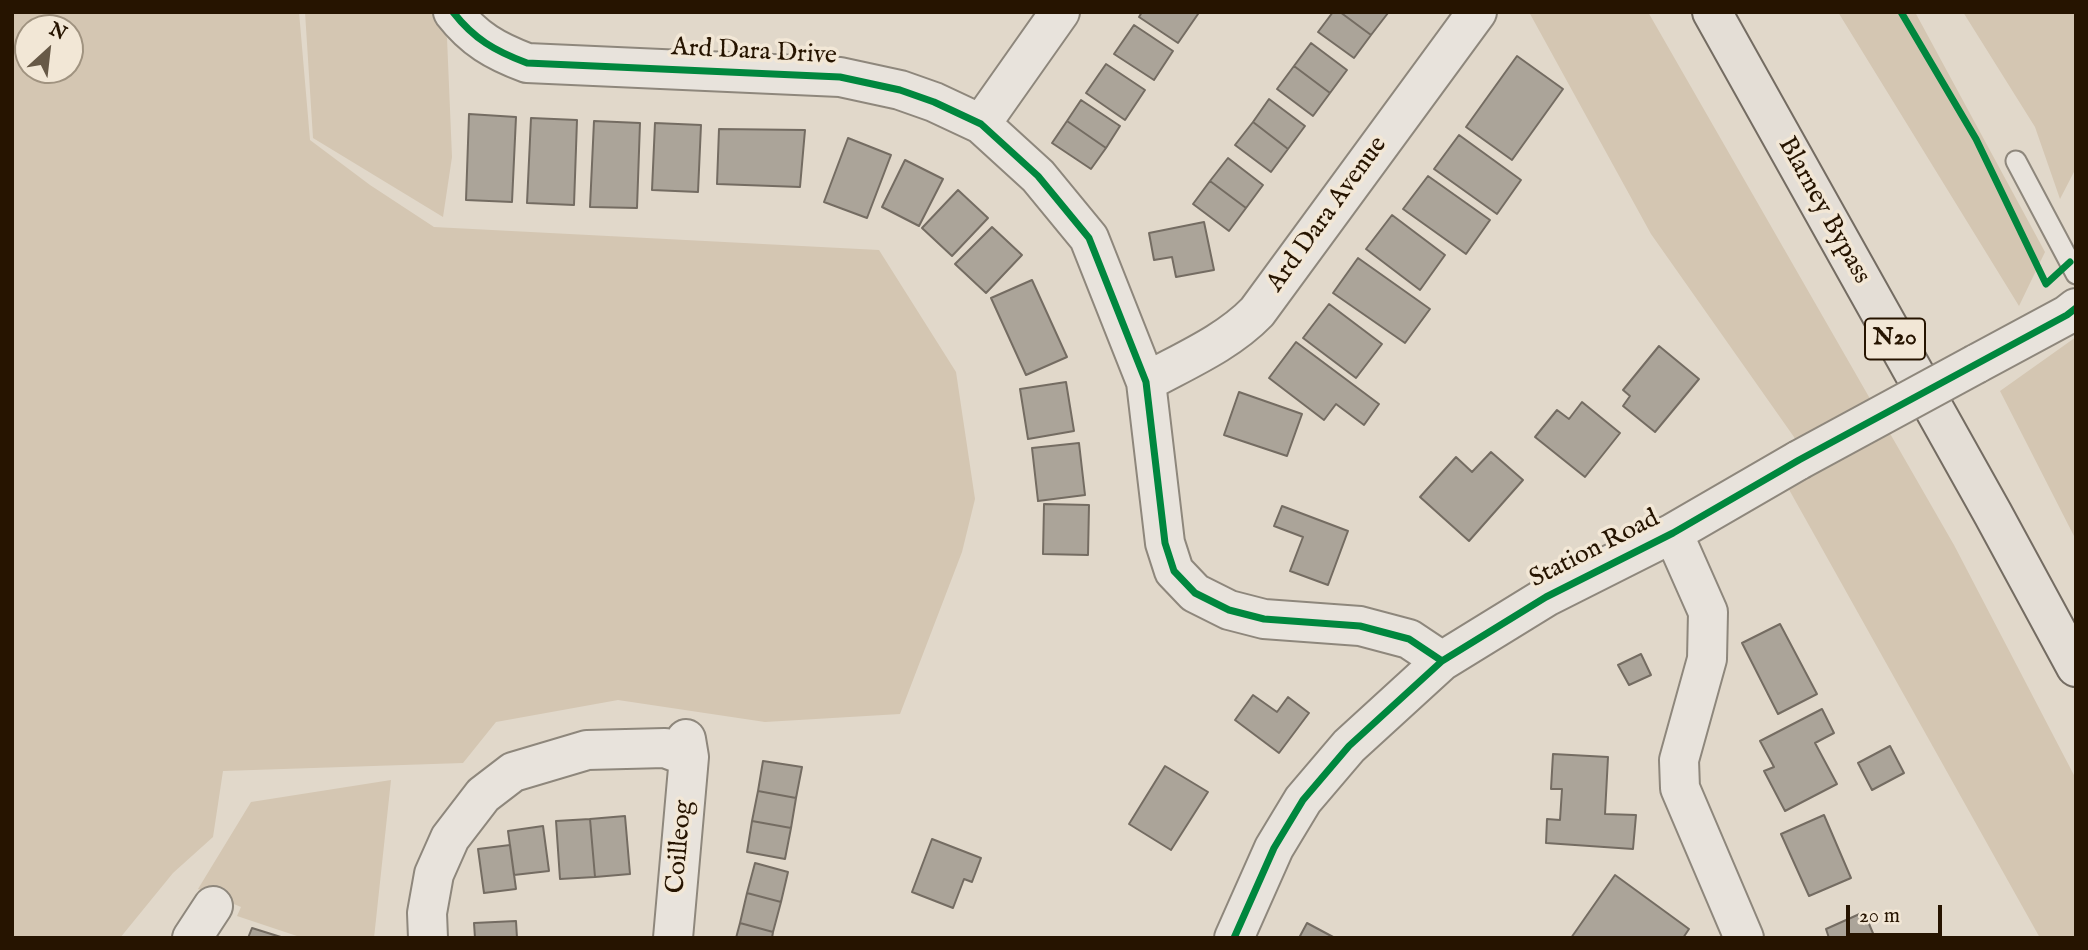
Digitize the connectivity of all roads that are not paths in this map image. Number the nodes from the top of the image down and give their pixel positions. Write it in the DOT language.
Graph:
graph roads {
  1 [pos="453,12"];
  2 [pos="1059,12"];
  3 [pos="1477,12"];
  4 [pos="1712,12"];
  5 [pos="981,124"];
  6 [pos="2016,161"];
  7 [pos="2076,274"];
  8 [pos="2076,308"];
  9 [pos="1146,382"];
  10 [pos="1673,534"];
  11 [pos="1442,661"];
  12 [pos="2076,667"];
  13 [pos="213,906"];
  14 [pos="427,925"];
  15 [pos="192,938"];
  16 [pos="673,938"];
  17 [pos="1234,938"];
  18 [pos="1744,938"];
  1 -- 5 [label="street, Ard Dara Drive"];
  2 -- 5 [label="street"];
  3 -- 9 [label="street, Ard Dara Avenue"];
  4 -- 12 [label="highway, Blarney Bypass / N20"];
  5 -- 9 [label="street, Ard Dara Drive"];
  6 -- 7 [label="lane"];
  8 -- 10 [label="street, Station Road, bridge"];
  9 -- 11 [label="street, Ard Dara Drive"];
  10 -- 11 [label="street, Station Road"];
  10 -- 18 [label="street"];
  11 -- 17 [label="street, Station Road"];
  13 -- 15 [label="street"];
  14 -- 16 [label="street, Coilleog"];
}
